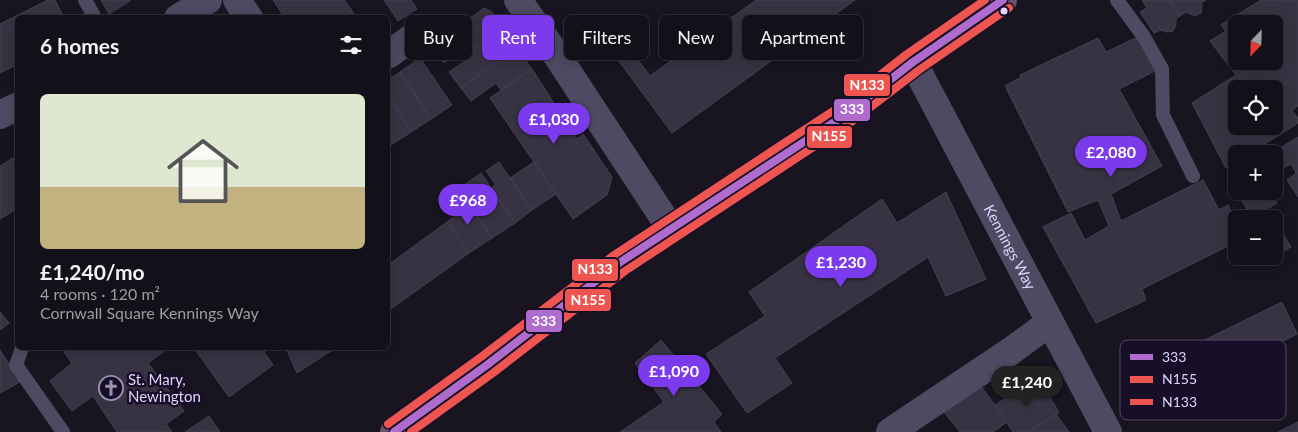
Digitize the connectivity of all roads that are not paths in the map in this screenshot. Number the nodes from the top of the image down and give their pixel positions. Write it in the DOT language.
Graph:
graph roads {
  1 [pos="85,0"];
  2 [pos="208,0"];
  3 [pos="237,0"];
  4 [pos="518,0"];
  5 [pos="1003,0"];
  6 [pos="1117,0"];
  7 [pos="93,15"];
  8 [pos="183,15"];
  9 [pos="247,15"];
  10 [pos="405,43"];
  11 [pos="390,54"];
  12 [pos="912,62"];
  13 [pos="15,108"];
  14 [pos="0,115"];
  15 [pos="1193,176"];
  16 [pos="671,229"];
  17 [pos="1049,323"];
  18 [pos="21,350"];
  19 [pos="63,432"];
  20 [pos="394,432"];
  21 [pos="890,432"];
  22 [pos="1108,432"];
  1 -- 7 [label="lane"];
  2 -- 8 [label="street"];
  3 -- 9 [label="street"];
  4 -- 16 [label="street"];
  5 -- 12 [label="highway"];
  6 -- 15 [label="lane"];
  10 -- 11 [label="street"];
  12 -- 16 [label="highway"];
  12 -- 17 [label="street, Kennings Way"];
  13 -- 14 [label="street"];
  16 -- 20 [label="highway"];
  17 -- 21 [label="street"];
  17 -- 22 [label="street, Kennings Way"];
  18 -- 19 [label="lane"];
}
